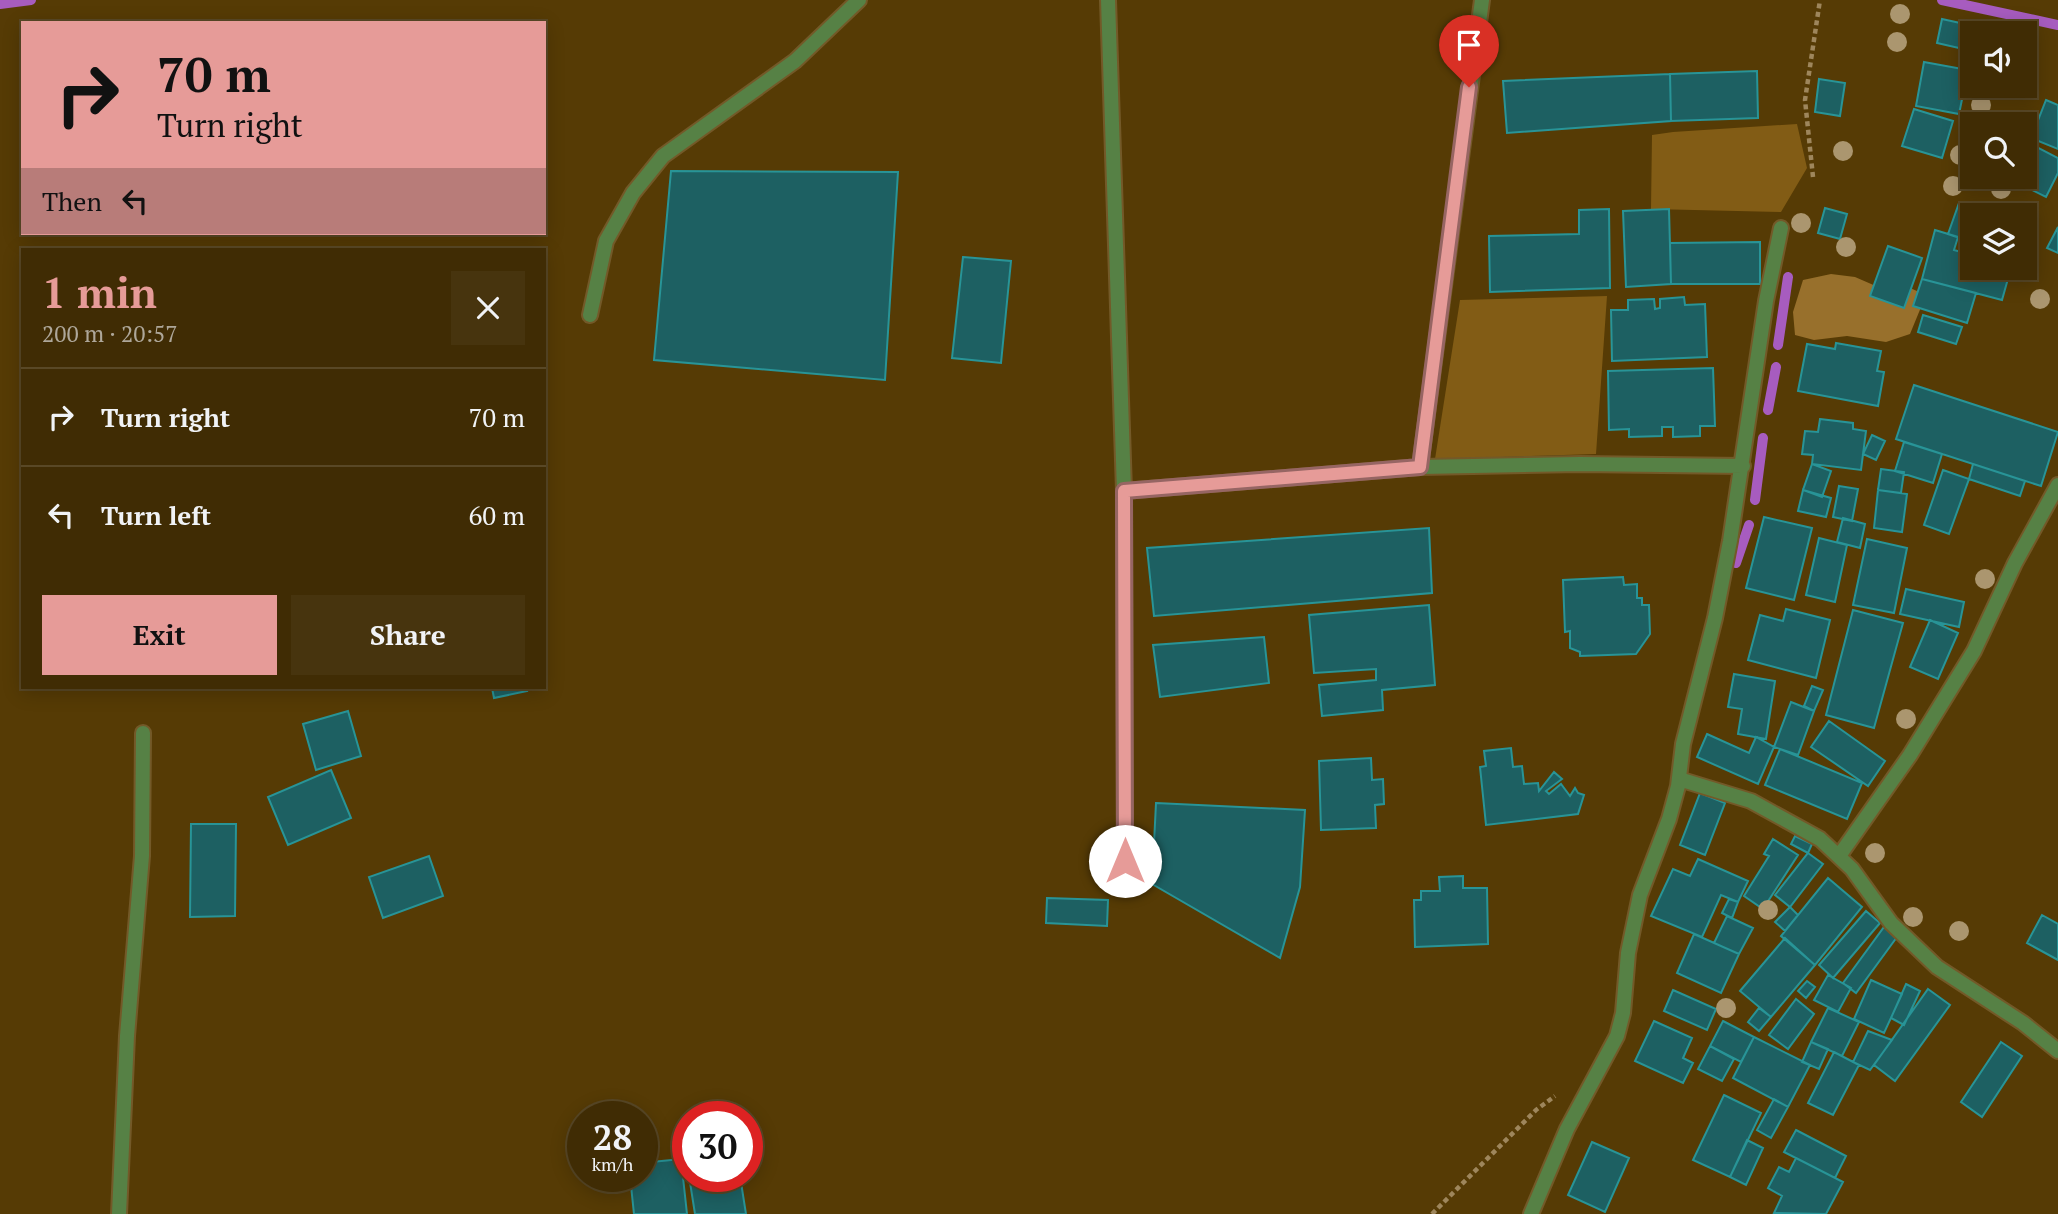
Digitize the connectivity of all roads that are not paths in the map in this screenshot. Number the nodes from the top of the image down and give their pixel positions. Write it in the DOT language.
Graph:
graph roads {
  1 [pos="859,0"];
  2 [pos="1108,0"];
  3 [pos="1482,0"];
  4 [pos="1781,229"];
  5 [pos="590,316"];
  6 [pos="1743,466"];
  7 [pos="1420,467"];
  8 [pos="2058,485"];
  9 [pos="1124,491"];
  10 [pos="143,733"];
  11 [pos="1679,779"];
  12 [pos="1839,856"];
  13 [pos="1125,861"];
  14 [pos="2058,1051"];
  15 [pos="119,1214"];
  16 [pos="1531,1214"];
  1 -- 5 [label="street"];
  2 -- 9 [label="street"];
  3 -- 7 [label="street"];
  4 -- 6 [label="street"];
  6 -- 7 [label="street"];
  6 -- 11 [label="street"];
  7 -- 9 [label="street"];
  8 -- 12 [label="street"];
  9 -- 13 [label="street"];
  10 -- 15 [label="street"];
  11 -- 12 [label="street"];
  11 -- 16 [label="street"];
  12 -- 14 [label="street"];
}
